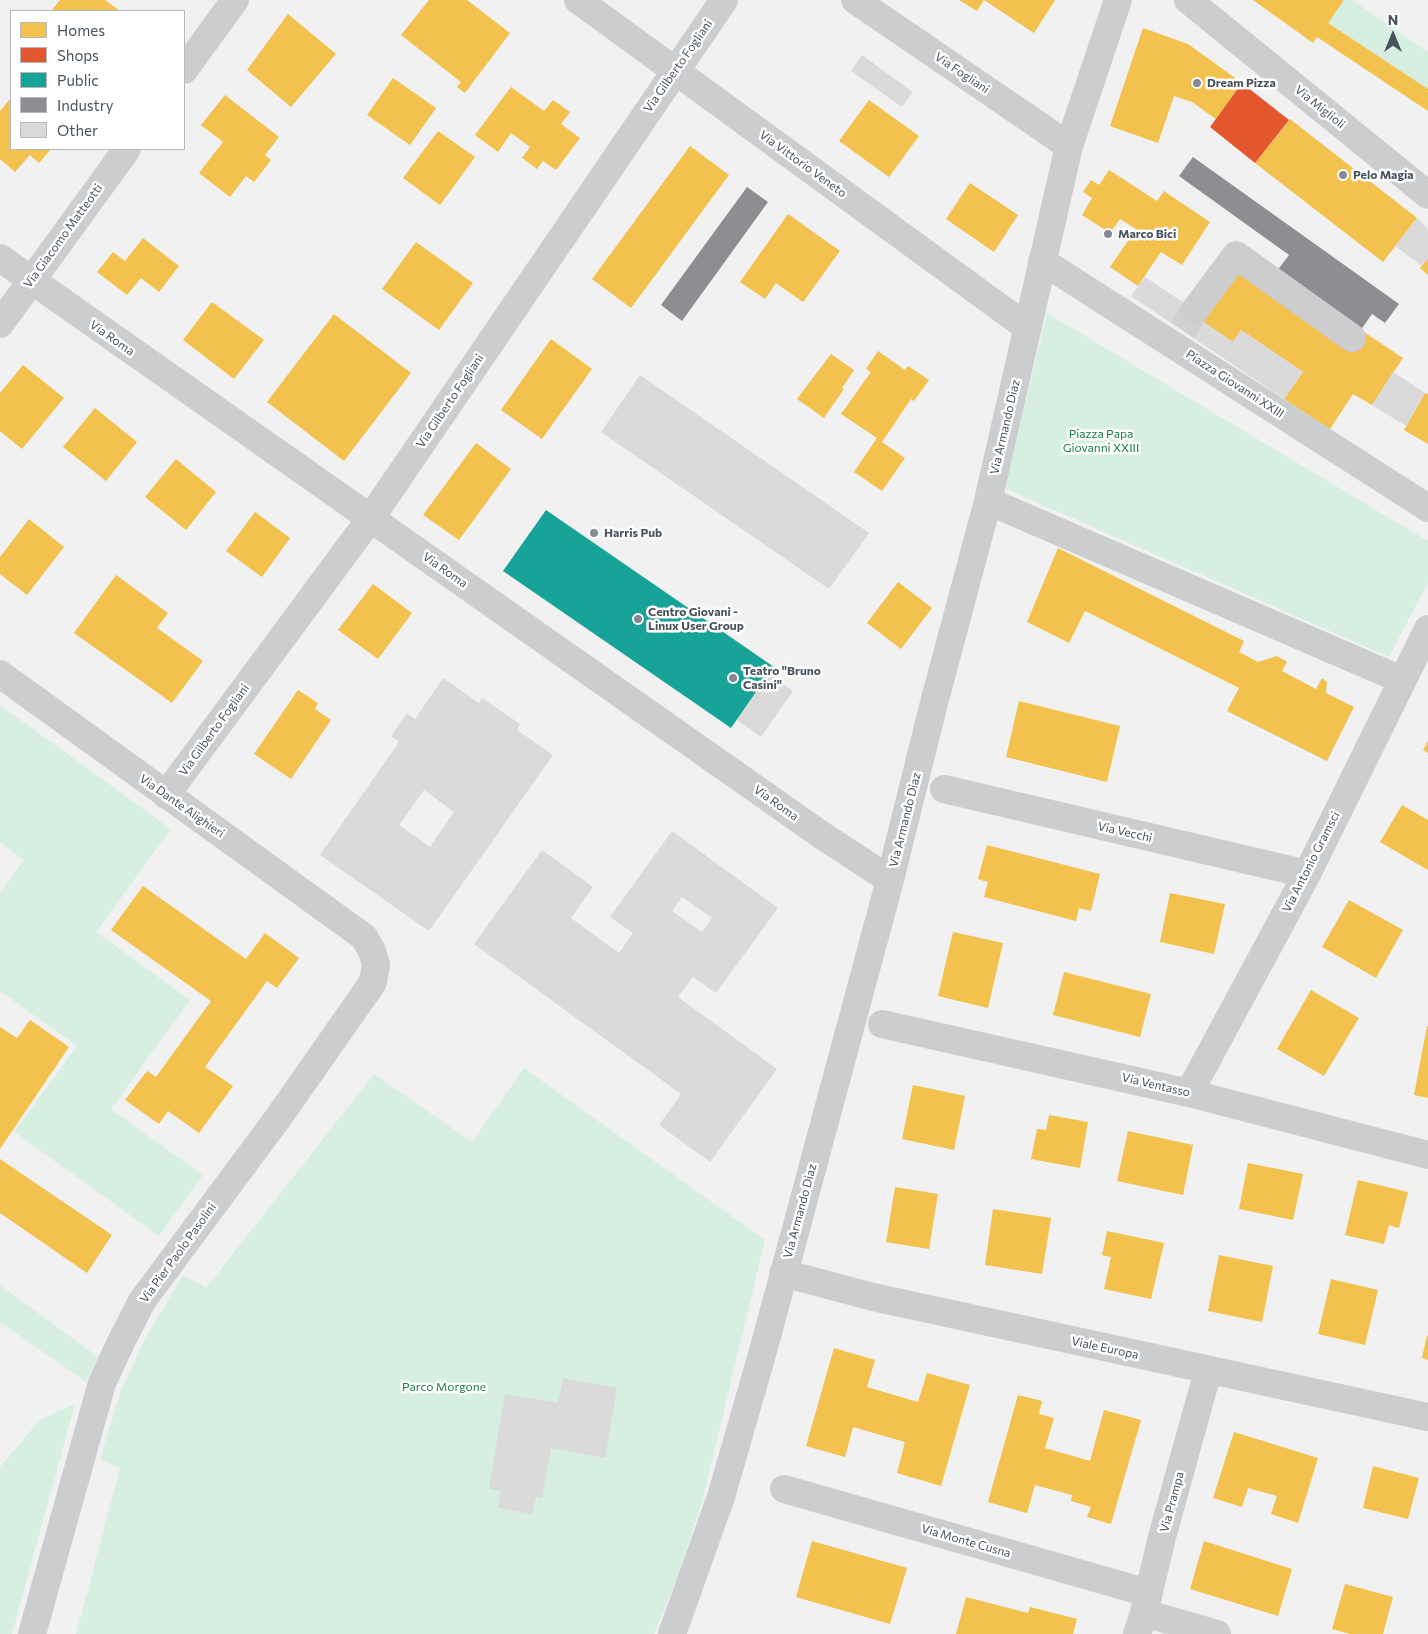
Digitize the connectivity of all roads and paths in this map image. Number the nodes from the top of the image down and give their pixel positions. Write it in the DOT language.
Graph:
graph roads {
  1 [pos="235,0"];
  2 [pos="578,0"];
  3 [pos="724,0"];
  4 [pos="855,0"];
  5 [pos="1118,0"];
  6 [pos="1188,0"];
  7 [pos="185,69"];
  8 [pos="675,70"];
  9 [pos="1069,146"];
  10 [pos="126,150"];
  11 [pos="1428,196"];
  12 [pos="0,258"];
  13 [pos="1042,261"];
  14 [pos="32,280"];
  15 [pos="0,324"];
  16 [pos="1028,328"];
  17 [pos="1183,328"];
  18 [pos="1352,338"];
  19 [pos="988,500"];
  20 [pos="1428,508"];
  21 [pos="370,519"];
  22 [pos="1428,629"];
  23 [pos="0,674"];
  24 [pos="1402,680"];
  25 [pos="944,789"];
  26 [pos="166,795"];
  27 [pos="1306,874"];
  28 [pos="890,880"];
  29 [pos="364,937"];
  30 [pos="882,1024"];
  31 [pos="1189,1093"];
  32 [pos="1428,1155"];
  33 [pos="783,1273"];
  34 [pos="1208,1371"];
  35 [pos="1428,1417"];
  36 [pos="784,1489"];
  37 [pos="1143,1613"];
  38 [pos="32,1634"];
  39 [pos="672,1634"];
  40 [pos="1217,1634"];
  1 -- 7 [label="street"];
  2 -- 8 [label="street, Via Vittorio Veneto"];
  3 -- 8 [label="street, Via Gilberto Fogliani"];
  4 -- 9 [label="street, Via Fogliani"];
  5 -- 9 [label="street, Via Armando Diaz"];
  6 -- 11 [label="street, Via Miglioli"];
  8 -- 16 [label="street, Via Vittorio Veneto"];
  8 -- 21 [label="street, Via Gilberto Fogliani"];
  9 -- 13 [label="street, Via Armando Diaz"];
  10 -- 14 [label="street, Via Giacomo Matteotti"];
  12 -- 14 [label="street, Via Roma"];
  13 -- 16 [label="street, Via Armando Diaz"];
  13 -- 17 [label="street, Piazza Giovanni XXIII"];
  14 -- 15 [label="street, Via Giacomo Matteotti"];
  14 -- 21 [label="street, Via Roma"];
  16 -- 19 [label="street, Via Armando Diaz"];
  17 -- 18 [label="street"];
  17 -- 20 [label="street, Piazza Giovanni XXIII"];
  19 -- 24 [label="street"];
  19 -- 28 [label="street, Via Armando Diaz"];
  21 -- 26 [label="street, Via Gilberto Fogliani"];
  21 -- 28 [label="street, Via Roma"];
  22 -- 24 [label="street, Via Antonio Gramsci"];
  23 -- 26 [label="street, Via Dante Alighieri"];
  24 -- 27 [label="street, Via Antonio Gramsci"];
  25 -- 27 [label="street, Via Vecchi"];
  26 -- 29 [label="street, Via Dante Alighieri"];
  27 -- 31 [label="street, Via Antonio Gramsci"];
  28 -- 33 [label="street, Via Armando Diaz"];
  29 -- 38 [label="street, Via Pier Paolo Pasolini"];
  30 -- 31 [label="street, Via Ventasso"];
  31 -- 32 [label="street, Via Ventasso"];
  33 -- 34 [label="street, Viale Europa"];
  33 -- 39 [label="street, Via Armando Diaz"];
  34 -- 35 [label="street, Viale Europa"];
  34 -- 37 [label="street, Via Prampa"];
  36 -- 37 [label="street, Via Monte Cusna"];
  37 -- 40 [label="street, Via Monte Cusna"];
}
